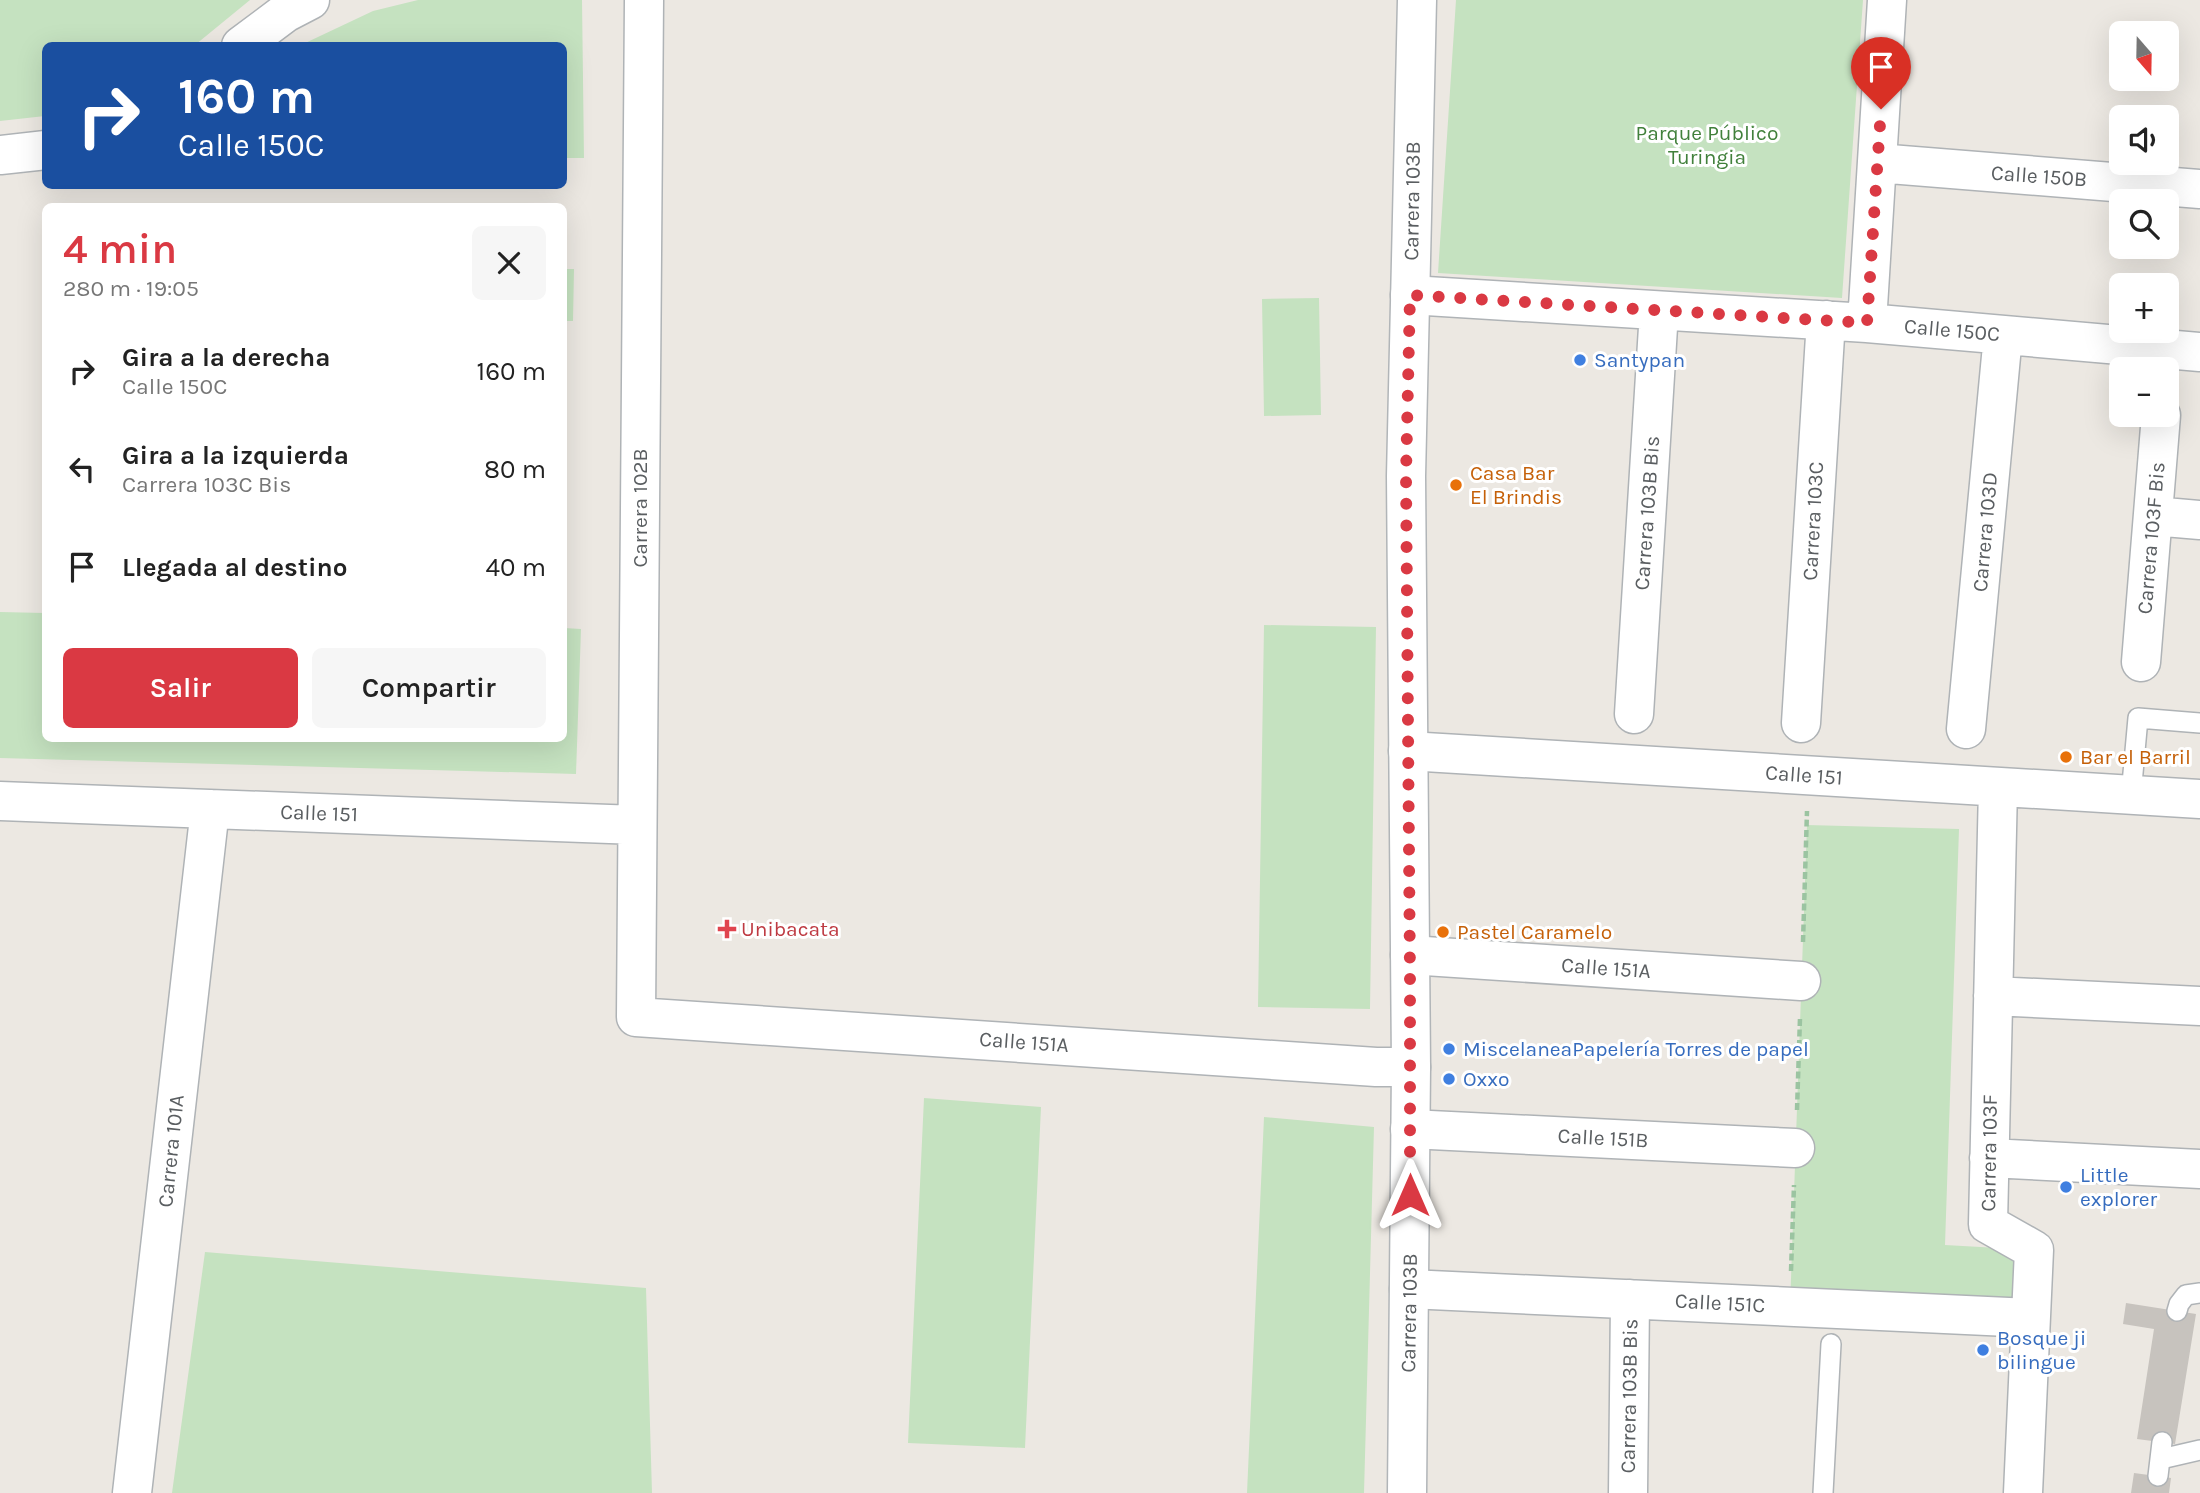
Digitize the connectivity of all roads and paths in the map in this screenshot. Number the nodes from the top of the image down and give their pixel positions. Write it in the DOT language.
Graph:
graph roads {
  1 [pos="310,0"];
  2 [pos="644,0"];
  3 [pos="1417,0"];
  4 [pos="1887,0"];
  5 [pos="246,42"];
  6 [pos="42,150"];
  7 [pos="0,155"];
  8 [pos="1877,163"];
  9 [pos="2200,189"];
  10 [pos="1410,295"];
  11 [pos="1659,311"];
  12 [pos="1826,320"];
  13 [pos="1867,323"];
  14 [pos="2003,335"];
  15 [pos="2177,357"];
  16 [pos="2160,427"];
  17 [pos="2153,516"];
  18 [pos="2200,520"];
  19 [pos="2141,662"];
  20 [pos="1634,715"];
  21 [pos="1801,723"];
  22 [pos="2200,723"];
  23 [pos="1966,729"];
  24 [pos="1408,751"];
  25 [pos="1809,775"];
  26 [pos="1997,787"];
  27 [pos="2131,795"];
  28 [pos="2200,799"];
  29 [pos="0,801"];
  30 [pos="210,809"];
  31 [pos="637,825"];
  32 [pos="1410,955"];
  33 [pos="1801,981"];
  34 [pos="1993,996"];
  35 [pos="2200,1006"];
  36 [pos="636,1017"];
  37 [pos="1411,1067"];
  38 [pos="1410,1129"];
  39 [pos="1795,1148"];
  40 [pos="1989,1158"];
  41 [pos="2200,1169"];
  42 [pos="1409,1289"];
  43 [pos="2200,1293"];
  44 [pos="1630,1299"];
  45 [pos="1790,1307"];
  46 [pos="2177,1311"];
  47 [pos="2030,1318"];
  48 [pos="1831,1345"];
  49 [pos="2200,1450"];
  50 [pos="2160,1459"];
  51 [pos="132,1493"];
  52 [pos="1407,1493"];
  53 [pos="1628,1493"];
  54 [pos="1823,1493"];
  55 [pos="2023,1493"];
  1 -- 5 [label="street"];
  2 -- 31 [label="street, Carrera 102B"];
  3 -- 10 [label="street, Carrera 103B"];
  4 -- 8 [label="street"];
  6 -- 7 [label="street"];
  8 -- 9 [label="street, Calle 150B"];
  8 -- 13 [label="street"];
  10 -- 11 [label="street, Calle 150C"];
  10 -- 24 [label="street, Carrera 103B"];
  11 -- 12 [label="street, Calle 150C"];
  11 -- 20 [label="street, Carrera 103B Bis"];
  12 -- 13 [label="street, Calle 150C"];
  12 -- 21 [label="street, Carrera 103C"];
  13 -- 14 [label="street, Calle 150C"];
  14 -- 15 [label="street, Calle 150C"];
  14 -- 23 [label="street, Carrera 103D"];
  16 -- 17 [label="street, Carrera 103F Bis"];
  17 -- 18 [label="street"];
  17 -- 19 [label="street, Carrera 103F Bis"];
  22 -- 27 [label="lane"];
  24 -- 25 [label="street, Calle 151"];
  24 -- 32 [label="street, Carrera 103B"];
  25 -- 26 [label="street, Calle 151"];
  25 -- 33 [label="path"];
  26 -- 27 [label="street, Calle 151"];
  26 -- 34 [label="street, Carrera 103F"];
  27 -- 28 [label="street, Calle 151"];
  29 -- 30 [label="street, Calle 151"];
  30 -- 31 [label="street, Calle 151"];
  30 -- 51 [label="street, Carrera 101A"];
  31 -- 36 [label="street, Carrera 102B"];
  32 -- 33 [label="street, Calle 151A"];
  32 -- 37 [label="street, Carrera 103B"];
  33 -- 39 [label="path"];
  34 -- 35 [label="street"];
  34 -- 40 [label="street, Carrera 103F"];
  36 -- 37 [label="street, Calle 151A"];
  37 -- 38 [label="street, Carrera 103B"];
  38 -- 39 [label="street, Calle 151B"];
  38 -- 42 [label="street, Carrera 103B"];
  39 -- 45 [label="path"];
  40 -- 41 [label="street"];
  40 -- 47 [label="street, Carrera 103F"];
  42 -- 44 [label="street, Calle 151C"];
  42 -- 52 [label="street, Carrera 103B"];
  43 -- 46 [label="lane"];
  44 -- 45 [label="street, Calle 151C"];
  44 -- 53 [label="street, Carrera 103B Bis"];
  45 -- 47 [label="street, Calle 151C"];
  47 -- 55 [label="street, Carrera 103F"];
  48 -- 54 [label="lane"];
  49 -- 50 [label="lane"];
}
